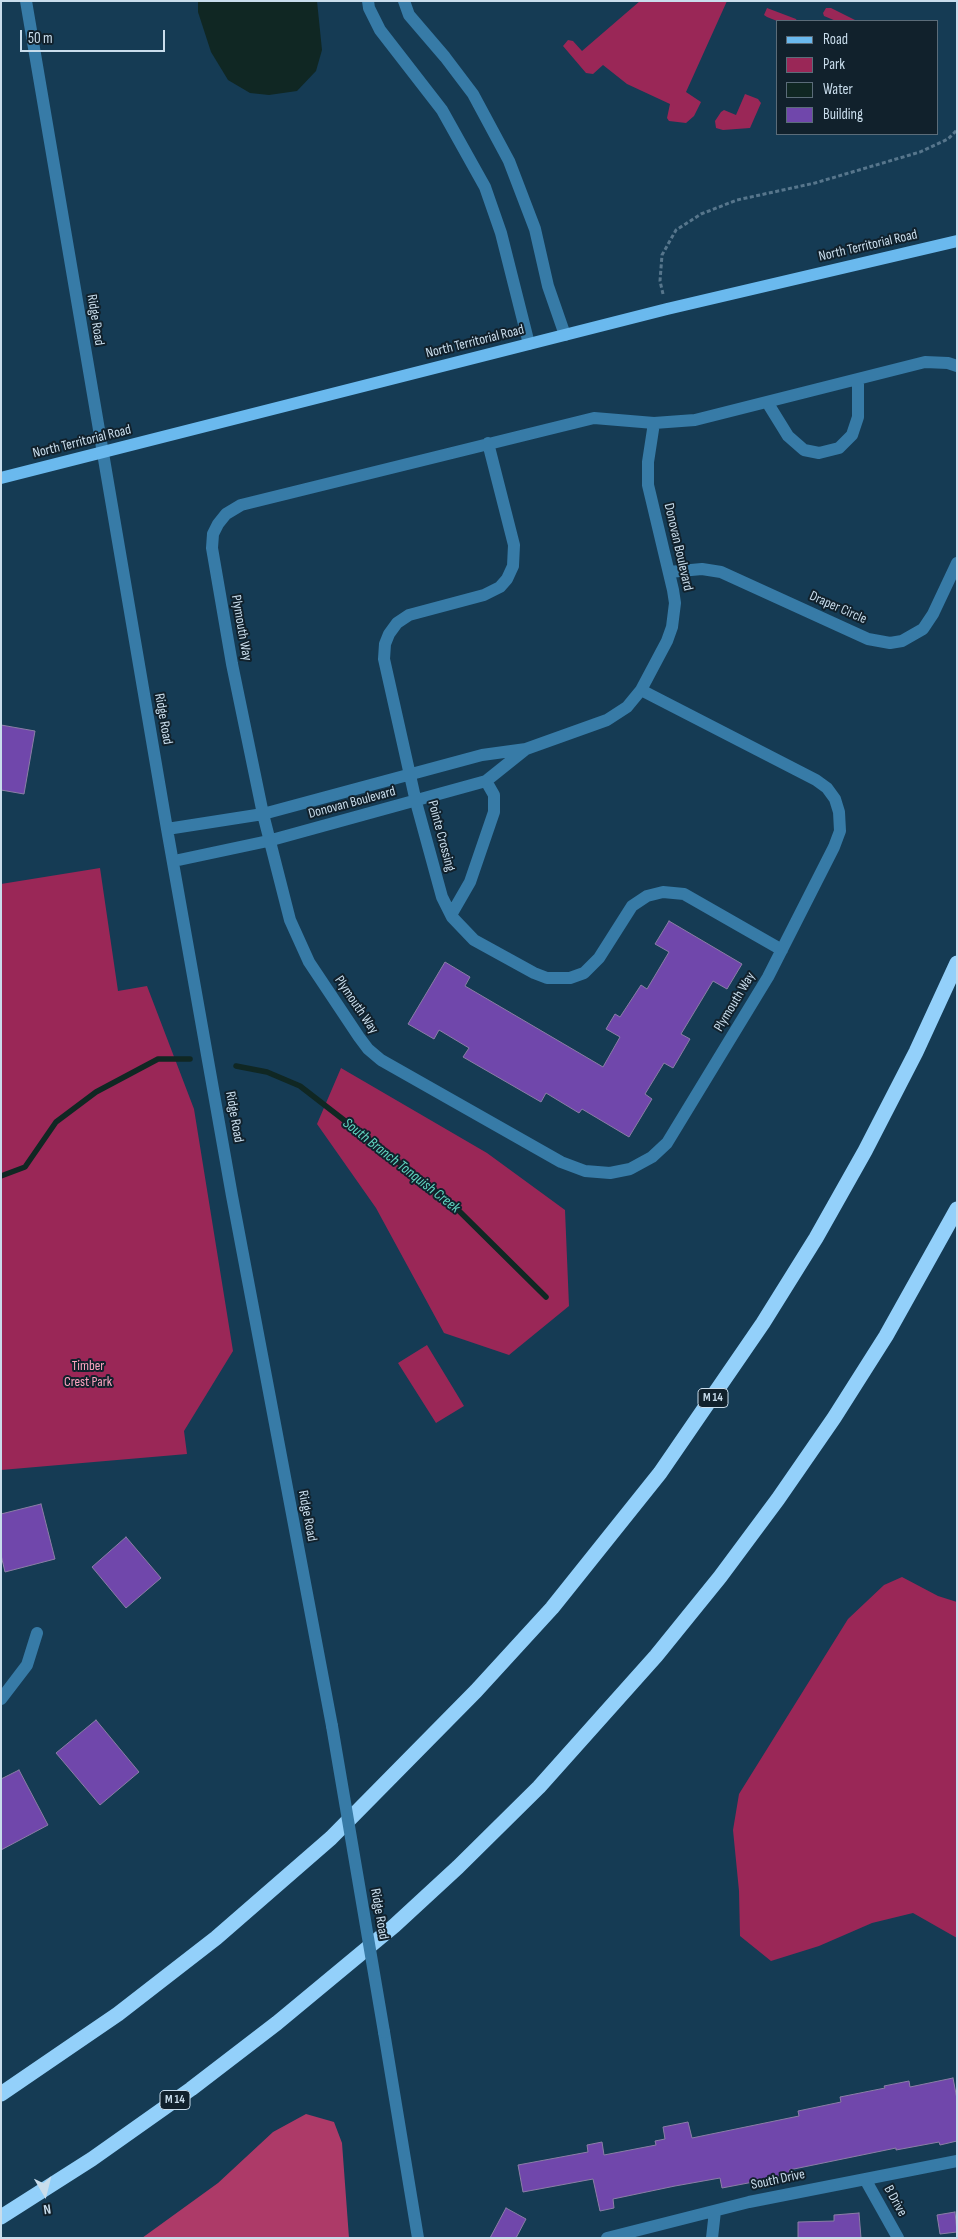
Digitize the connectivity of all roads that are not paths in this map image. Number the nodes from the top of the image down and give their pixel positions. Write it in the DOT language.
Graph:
graph roads {
  1 [pos="26,1"];
  2 [pos="368,1"];
  3 [pos="404,1"];
  4 [pos="957,241"];
  5 [pos="565,335"];
  6 [pos="529,344"];
  7 [pos="957,366"];
  8 [pos="858,379"];
  9 [pos="767,402"];
  10 [pos="654,423"];
  11 [pos="488,443"];
  12 [pos="102,453"];
  13 [pos="1,478"];
  14 [pos="957,563"];
  15 [pos="669,572"];
  16 [pos="641,690"];
  17 [pos="526,749"];
  18 [pos="410,774"];
  19 [pos="486,781"];
  20 [pos="416,802"];
  21 [pos="263,814"];
  22 [pos="167,829"];
  23 [pos="268,841"];
  24 [pos="174,861"];
  25 [pos="450,915"];
  26 [pos="782,950"];
  27 [pos="957,963"];
  28 [pos="957,1209"];
  29 [pos="37,1633"];
  30 [pos="1,1699"];
  31 [pos="1,2094"];
  32 [pos="957,2160"];
  33 [pos="865,2179"];
  34 [pos="715,2211"];
  35 [pos="1,2217"];
  36 [pos="418,2238"];
  37 [pos="607,2238"];
  38 [pos="712,2238"];
  39 [pos="898,2238"];
  1 -- 12 [label="street, Ridge Road"];
  2 -- 6 [label="street"];
  3 -- 5 [label="street"];
  4 -- 5 [label="main road, North Territorial Road"];
  5 -- 6 [label="main road, North Territorial Road"];
  6 -- 12 [label="main road, North Territorial Road"];
  7 -- 8 [label="street"];
  8 -- 9 [label="street"];
  8 -- 9 [label="street"];
  9 -- 10 [label="street"];
  10 -- 11 [label="street, Plymouth Way"];
  10 -- 15 [label="street, Donovan Boulevard"];
  11 -- 18 [label="street, Pointe Crossing"];
  11 -- 21 [label="street, Plymouth Way"];
  12 -- 13 [label="main road, North Territorial Road"];
  12 -- 22 [label="street, Ridge Road"];
  14 -- 15 [label="street, Draper Circle"];
  15 -- 16 [label="street, Donovan Boulevard"];
  16 -- 17 [label="street, Donovan Boulevard"];
  16 -- 26 [label="street, Plymouth Way"];
  17 -- 18 [label="street, Donovan Boulevard"];
  17 -- 19 [label="street, Donovan Boulevard"];
  18 -- 20 [label="street, Pointe Crossing"];
  18 -- 21 [label="street, Donovan Boulevard"];
  19 -- 20 [label="street, Donovan Boulevard"];
  19 -- 25 [label="street"];
  20 -- 23 [label="street, Donovan Boulevard"];
  20 -- 25 [label="street, Pointe Crossing"];
  21 -- 22 [label="street, Donovan Boulevard"];
  21 -- 23 [label="street, Plymouth Way"];
  22 -- 24 [label="street, Ridge Road"];
  23 -- 24 [label="street, Donovan Boulevard"];
  23 -- 26 [label="street, Plymouth Way"];
  24 -- 36 [label="street, Ridge Road, bridge"];
  25 -- 26 [label="street, Pointe Crossing"];
  27 -- 31 [label="highway, M 14"];
  28 -- 35 [label="highway, M 14"];
  29 -- 30 [label="street"];
  32 -- 33 [label="street, South Drive"];
  33 -- 34 [label="street, South Drive"];
  33 -- 39 [label="street, B Drive"];
  34 -- 37 [label="street, South Drive"];
  34 -- 38 [label="street"];
}
